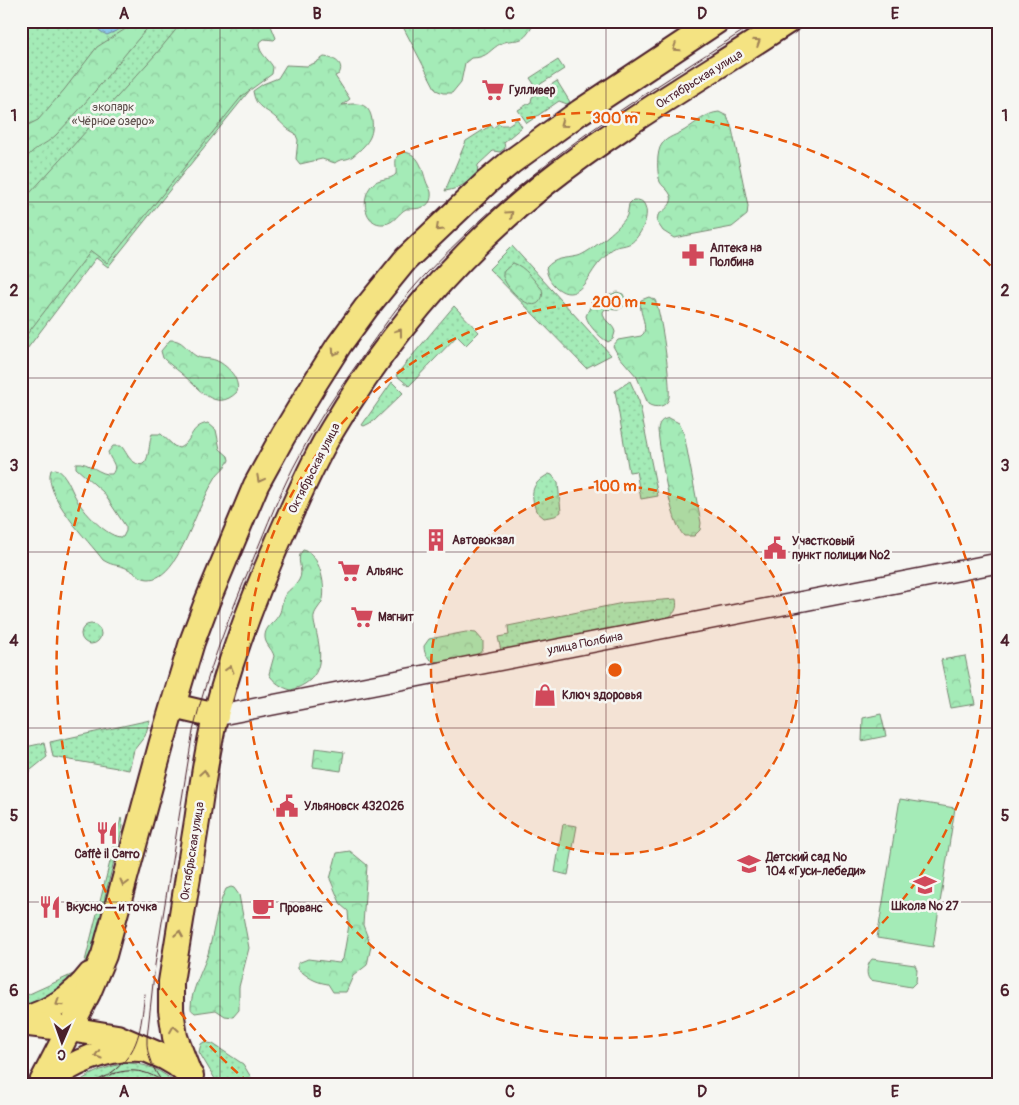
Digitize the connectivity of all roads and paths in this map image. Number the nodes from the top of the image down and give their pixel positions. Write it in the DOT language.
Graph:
graph roads {
  1 [pos="717,21"];
  2 [pos="788,21"];
  3 [pos="998,563"];
  4 [pos="173,706"];
  5 [pos="216,716"];
  6 [pos="104,956"];
  7 [pos="21,1021"];
  8 [pos="70,1029"];
  9 [pos="146,1050"];
  10 [pos="192,1079"];
  11 [pos="42,1084"];
  1 -- 4 [label="main road, one-way"];
  5 -- 2 [label="main road, Октябрьская улица, one-way"];
  3 -- 5 [label="street, улица Полбина"];
  4 -- 5 [label="main road, улица Полбина"];
  4 -- 6 [label="main road, one-way"];
  10 -- 5 [label="main road, Октябрьская улица, one-way"];
  6 -- 7 [label="main road, one-way"];
  6 -- 8 [label="main road"];
  7 -- 8 [label="main road"];
  8 -- 9 [label="main road"];
  8 -- 11 [label="main road"];
  9 -- 10 [label="main road"];
  9 -- 11 [label="main road, one-way"];
}
